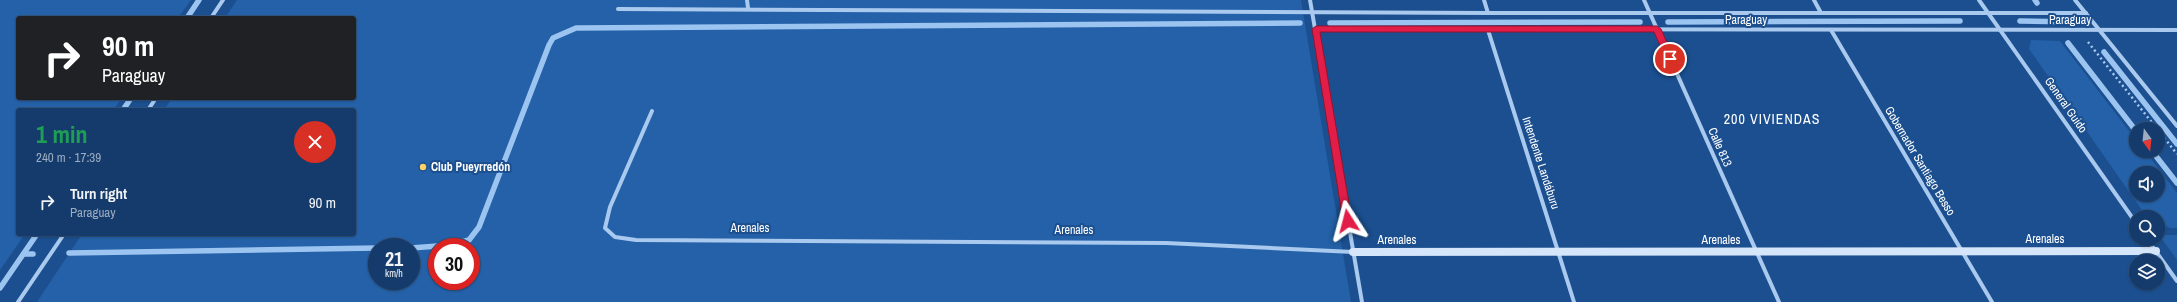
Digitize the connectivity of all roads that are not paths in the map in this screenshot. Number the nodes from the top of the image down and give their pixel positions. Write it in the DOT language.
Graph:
graph roads {
  1 [pos="223,0"];
  2 [pos="747,0"];
  3 [pos="1310,0"];
  4 [pos="1484,0"];
  5 [pos="1644,0"];
  6 [pos="1814,0"];
  7 [pos="1979,0"];
  8 [pos="2075,0"];
  9 [pos="748,8"];
  10 [pos="618,9"];
  11 [pos="1312,11"];
  12 [pos="1488,13"];
  13 [pos="1650,13"];
  14 [pos="1821,13"];
  15 [pos="1989,13"];
  16 [pos="2086,13"];
  17 [pos="212,16"];
  18 [pos="1316,29"];
  19 [pos="1657,29"];
  20 [pos="1488,30"];
  21 [pos="1831,30"];
  22 [pos="2001,30"];
  23 [pos="2099,30"];
  24 [pos="2177,30"];
  25 [pos="652,111"];
  26 [pos="2177,126"];
  27 [pos="2129,213"];
  28 [pos="63,236"];
  29 [pos="2153,246"];
  30 [pos="1963,251"];
  31 [pos="2156,251"];
  32 [pos="1353,252"];
  33 [pos="1558,252"];
  34 [pos="1756,252"];
  35 [pos="2177,281"];
  36 [pos="18,302"];
  37 [pos="1362,302"];
  38 [pos="1574,302"];
  39 [pos="1779,302"];
  40 [pos="1992,302"];
  1 -- 17 [label="street"];
  2 -- 9 [label="street"];
  3 -- 11 [label="street"];
  4 -- 12 [label="street"];
  5 -- 13 [label="street, Calle 813"];
  6 -- 14 [label="street"];
  7 -- 15 [label="street, General Guido"];
  8 -- 16 [label="street"];
  9 -- 10 [label="street, Paraguay"];
  9 -- 11 [label="street, Paraguay"];
  11 -- 12 [label="street, Paraguay"];
  11 -- 18 [label="street"];
  12 -- 13 [label="street, Paraguay"];
  13 -- 14 [label="street, Paraguay"];
  13 -- 19 [label="street, Calle 813"];
  14 -- 15 [label="street, Paraguay"];
  15 -- 16 [label="street, Paraguay"];
  15 -- 22 [label="street, General Guido"];
  16 -- 23 [label="street"];
  18 -- 20 [label="street, Paraguay"];
  18 -- 32 [label="street"];
  19 -- 20 [label="street, Paraguay"];
  19 -- 21 [label="street, Paraguay"];
  19 -- 34 [label="street, Calle 813"];
  20 -- 33 [label="street, Intendente Landáburu"];
  21 -- 22 [label="street, Paraguay"];
  21 -- 30 [label="street, Gobernador Santiago Besso"];
  22 -- 23 [label="street, Paraguay"];
  22 -- 27 [label="street, General Guido"];
  23 -- 24 [label="street, Paraguay"];
  23 -- 26 [label="street"];
  25 -- 32 [label="street, Arenales"];
  28 -- 36 [label="street"];
  29 -- 31 [label="street"];
  30 -- 31 [label="street, Arenales"];
  30 -- 34 [label="street, Arenales"];
  30 -- 40 [label="street, Gobernador Santiago Besso"];
  31 -- 35 [label="street"];
  32 -- 33 [label="street, Arenales"];
  32 -- 37 [label="street"];
  33 -- 34 [label="street, Arenales"];
  33 -- 38 [label="street, Intendente Landáburu"];
  34 -- 39 [label="street, Calle 813"];
}
